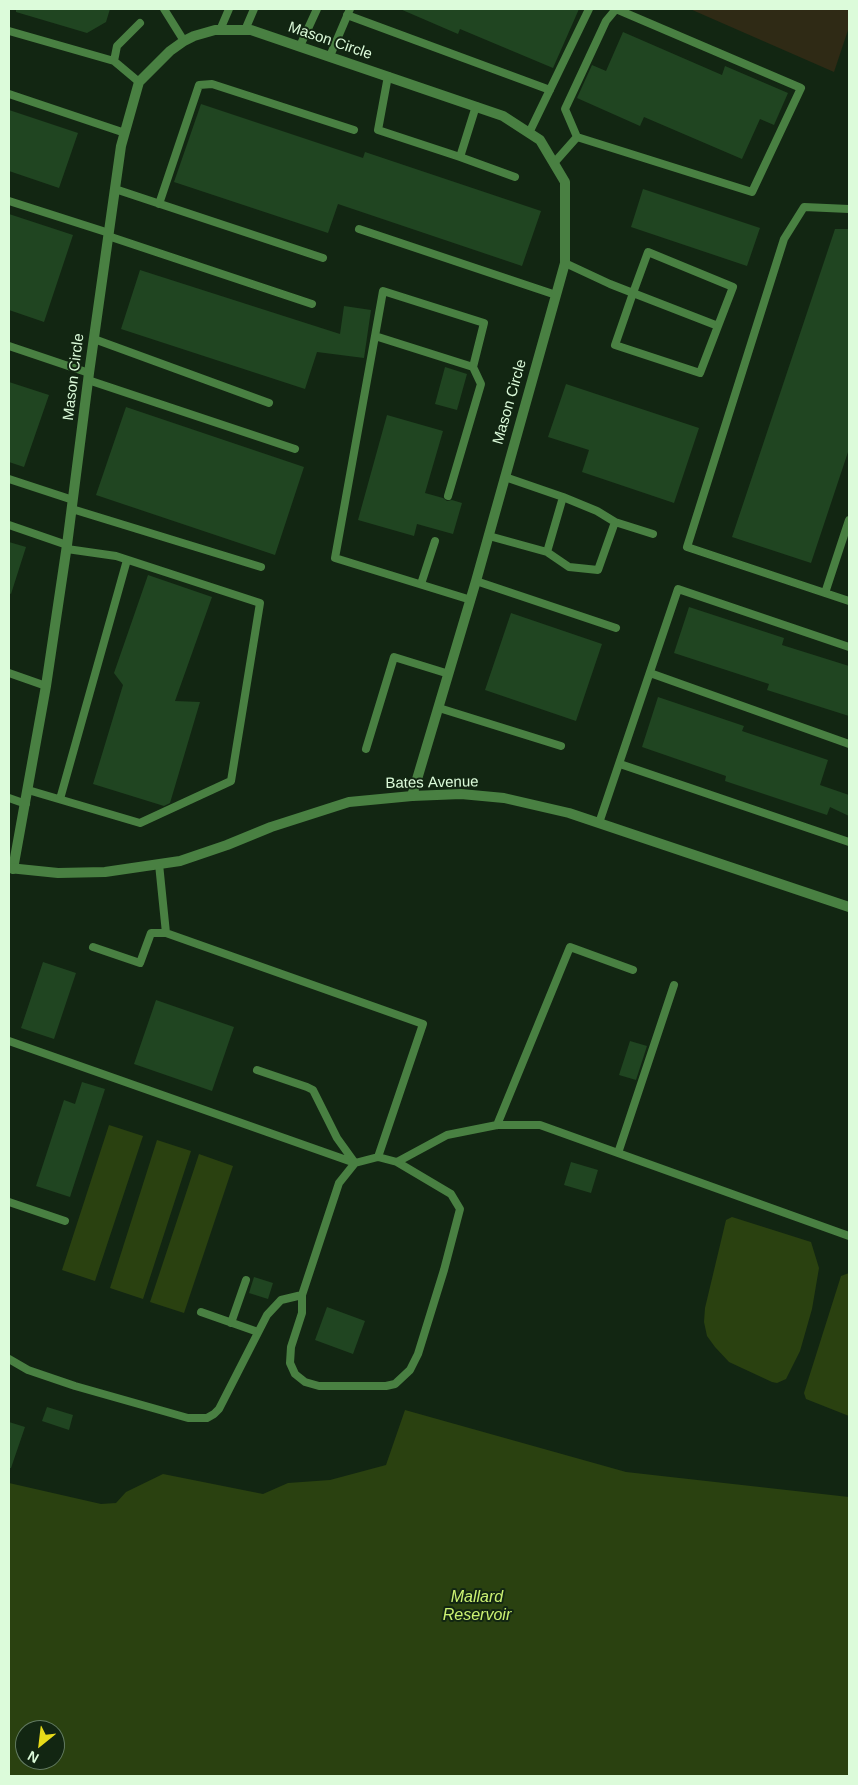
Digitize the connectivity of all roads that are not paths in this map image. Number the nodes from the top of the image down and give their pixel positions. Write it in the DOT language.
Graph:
graph roads {
  1 [pos="164,9"];
  2 [pos="228,9"];
  3 [pos="254,9"];
  4 [pos="317,9"];
  5 [pos="589,9"];
  6 [pos="349,12"];
  7 [pos="140,23"];
  8 [pos="220,30"];
  9 [pos="245,30"];
  10 [pos="9,31"];
  11 [pos="184,41"];
  12 [pos="300,46"];
  13 [pos="330,56"];
  14 [pos="114,61"];
  15 [pos="388,76"];
  16 [pos="139,82"];
  17 [pos="550,90"];
  18 [pos="9,94"];
  19 [pos="476,106"];
  20 [pos="354,130"];
  21 [pos="125,133"];
  22 [pos="529,133"];
  23 [pos="577,137"];
  24 [pos="460,157"];
  25 [pos="554,163"];
  26 [pos="515,177"];
  27 [pos="115,189"];
  28 [pos="9,201"];
  29 [pos="159,204"];
  30 [pos="849,209"];
  31 [pos="359,229"];
  32 [pos="109,234"];
  33 [pos="323,258"];
  34 [pos="565,263"];
  35 [pos="634,293"];
  36 [pos="556,295"];
  37 [pos="312,304"];
  38 [pos="718,326"];
  39 [pos="375,336"];
  40 [pos="94,339"];
  41 [pos="9,346"];
  42 [pos="473,366"];
  43 [pos="88,376"];
  44 [pos="269,403"];
  45 [pos="295,449"];
  46 [pos="505,477"];
  47 [pos="9,479"];
  48 [pos="448,496"];
  49 [pos="563,497"];
  50 [pos="73,504"];
  51 [pos="849,520"];
  52 [pos="615,522"];
  53 [pos="9,525"];
  54 [pos="652,534"];
  55 [pos="489,536"];
  56 [pos="435,541"];
  57 [pos="67,547"];
  58 [pos="547,552"];
  59 [pos="127,560"];
  60 [pos="261,567"];
  61 [pos="476,581"];
  62 [pos="421,584"];
  63 [pos="825,593"];
  64 [pos="471,600"];
  65 [pos="849,601"];
  66 [pos="616,628"];
  67 [pos="849,647"];
  68 [pos="9,673"];
  69 [pos="650,673"];
  70 [pos="449,674"];
  71 [pos="46,686"];
  72 [pos="438,708"];
  73 [pos="849,744"];
  74 [pos="561,746"];
  75 [pos="366,749"];
  76 [pos="620,764"];
  77 [pos="28,790"];
  78 [pos="412,796"];
  79 [pos="9,798"];
  80 [pos="60,799"];
  81 [pos="26,804"];
  82 [pos="599,823"];
  83 [pos="849,842"];
  84 [pos="159,864"];
  85 [pos="11,868"];
  86 [pos="849,908"];
  87 [pos="166,933"];
  88 [pos="93,947"];
  89 [pos="633,970"];
  90 [pos="674,985"];
  91 [pos="9,1041"];
  92 [pos="257,1070"];
  93 [pos="497,1126"];
  94 [pos="618,1153"];
  95 [pos="378,1156"];
  96 [pos="355,1162"];
  97 [pos="397,1162"];
  98 [pos="9,1202"];
  99 [pos="65,1221"];
  100 [pos="849,1236"];
  101 [pos="246,1280"];
  102 [pos="302,1295"];
  103 [pos="201,1312"];
  104 [pos="231,1322"];
  105 [pos="258,1332"];
  106 [pos="9,1359"];
  1 -- 11 [label="lane"];
  2 -- 8 [label="lane"];
  3 -- 9 [label="lane"];
  4 -- 12 [label="lane"];
  5 -- 17 [label="lane"];
  6 -- 13 [label="lane"];
  6 -- 17 [label="lane"];
  7 -- 14 [label="lane"];
  8 -- 9 [label="street, Mason Circle"];
  8 -- 11 [label="street, Mason Circle"];
  9 -- 12 [label="street, Mason Circle"];
  10 -- 14 [label="lane"];
  11 -- 16 [label="street, Mason Circle"];
  12 -- 13 [label="street, Mason Circle"];
  13 -- 15 [label="street, Mason Circle"];
  14 -- 16 [label="lane"];
  15 -- 19 [label="street, Mason Circle"];
  15 -- 24 [label="lane"];
  16 -- 21 [label="street, Mason Circle"];
  17 -- 22 [label="lane"];
  18 -- 21 [label="lane"];
  19 -- 22 [label="street, Mason Circle"];
  19 -- 24 [label="lane"];
  20 -- 29 [label="lane"];
  21 -- 27 [label="street, Mason Circle"];
  22 -- 25 [label="street, Mason Circle"];
  23 -- 23 [label="lane"];
  23 -- 25 [label="lane"];
  24 -- 26 [label="lane"];
  25 -- 34 [label="street, Mason Circle"];
  27 -- 29 [label="lane"];
  27 -- 32 [label="street, Mason Circle"];
  28 -- 32 [label="lane"];
  29 -- 33 [label="lane"];
  30 -- 63 [label="lane"];
  31 -- 36 [label="lane"];
  32 -- 37 [label="lane"];
  32 -- 40 [label="street, Mason Circle"];
  34 -- 35 [label="lane"];
  34 -- 36 [label="street, Mason Circle"];
  35 -- 38 [label="lane"];
  35 -- 38 [label="lane"];
  35 -- 38 [label="lane"];
  36 -- 46 [label="street, Mason Circle"];
  39 -- 42 [label="lane"];
  39 -- 42 [label="lane"];
  39 -- 62 [label="lane"];
  40 -- 43 [label="street, Mason Circle"];
  40 -- 44 [label="lane"];
  41 -- 43 [label="lane"];
  42 -- 48 [label="lane"];
  43 -- 45 [label="lane"];
  43 -- 50 [label="street, Mason Circle"];
  46 -- 49 [label="lane"];
  46 -- 55 [label="street, Mason Circle"];
  47 -- 50 [label="lane"];
  49 -- 52 [label="lane"];
  49 -- 58 [label="lane"];
  50 -- 57 [label="street, Mason Circle"];
  50 -- 60 [label="lane"];
  51 -- 63 [label="lane"];
  52 -- 54 [label="lane"];
  52 -- 58 [label="lane"];
  53 -- 57 [label="lane"];
  55 -- 58 [label="lane"];
  55 -- 61 [label="street, Mason Circle"];
  56 -- 62 [label="lane"];
  57 -- 59 [label="lane"];
  57 -- 71 [label="street, Mason Circle"];
  59 -- 80 [label="lane"];
  59 -- 80 [label="lane"];
  61 -- 64 [label="street, Mason Circle"];
  61 -- 66 [label="lane"];
  62 -- 64 [label="lane"];
  63 -- 65 [label="lane"];
  64 -- 70 [label="street, Mason Circle"];
  67 -- 69 [label="lane"];
  68 -- 71 [label="lane"];
  69 -- 73 [label="lane"];
  69 -- 76 [label="lane"];
  70 -- 72 [label="street, Mason Circle"];
  70 -- 75 [label="lane"];
  71 -- 77 [label="street, Mason Circle"];
  72 -- 74 [label="lane"];
  72 -- 78 [label="street, Mason Circle"];
  76 -- 82 [label="lane"];
  76 -- 83 [label="lane"];
  77 -- 80 [label="lane"];
  77 -- 81 [label="street, Mason Circle"];
  78 -- 82 [label="street, Bates Avenue"];
  78 -- 84 [label="street, Bates Avenue"];
  79 -- 81 [label="lane"];
  81 -- 85 [label="street, Mason Circle"];
  82 -- 86 [label="street, Bates Avenue"];
  84 -- 85 [label="street, Bates Avenue"];
  84 -- 87 [label="lane"];
  87 -- 88 [label="lane"];
  87 -- 95 [label="lane"];
  89 -- 93 [label="lane"];
  90 -- 94 [label="lane"];
  91 -- 96 [label="lane"];
  92 -- 96 [label="lane"];
  93 -- 94 [label="lane"];
  93 -- 97 [label="lane"];
  94 -- 100 [label="lane"];
  95 -- 96 [label="lane"];
  95 -- 97 [label="lane"];
  96 -- 102 [label="lane"];
  97 -- 102 [label="lane"];
  98 -- 99 [label="lane"];
  101 -- 104 [label="lane"];
  102 -- 105 [label="lane"];
  103 -- 104 [label="lane"];
  104 -- 105 [label="lane"];
  105 -- 106 [label="lane"];
}
